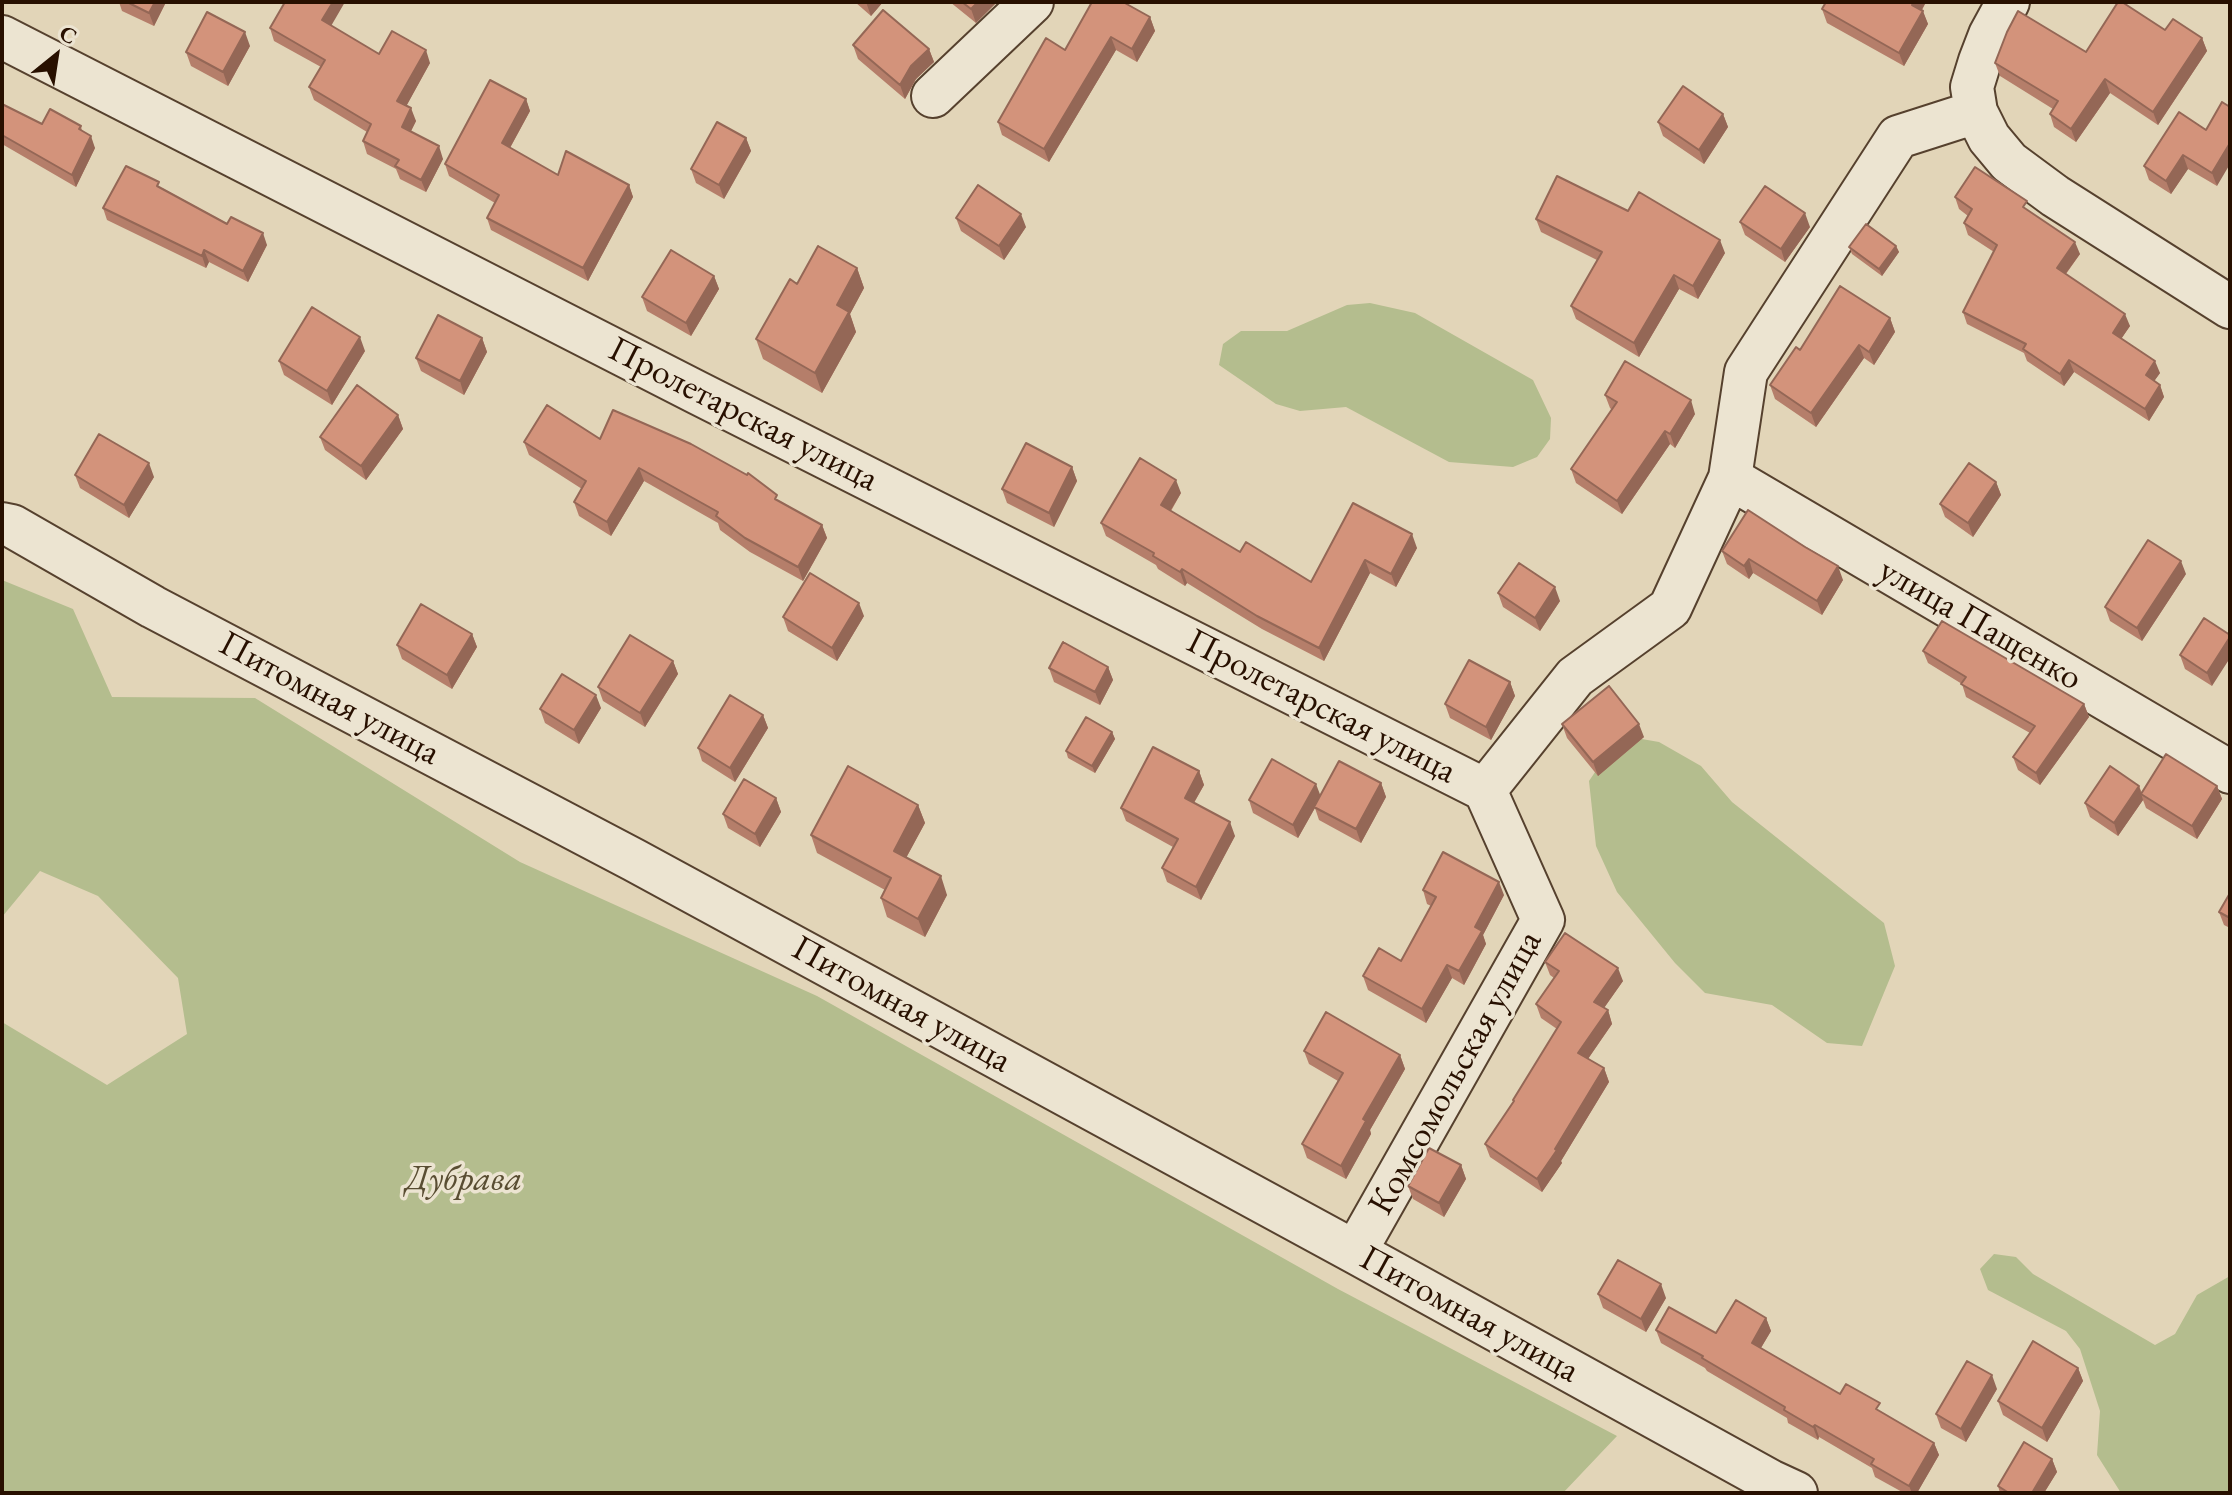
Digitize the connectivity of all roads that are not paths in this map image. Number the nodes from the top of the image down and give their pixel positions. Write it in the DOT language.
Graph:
graph roads {
  1 [pos="1032,2"];
  2 [pos="2008,2"];
  3 [pos="2,37"];
  4 [pos="933,96"];
  5 [pos="1976,112"];
  6 [pos="2230,307"];
  7 [pos="1730,478"];
  8 [pos="2,524"];
  9 [pos="2230,772"];
  10 [pos="1485,790"];
  11 [pos="1355,1252"];
  12 [pos="1796,1493"];
  1 -- 4 [label="street"];
  2 -- 5 [label="street"];
  3 -- 10 [label="street, Пролетарская улица"];
  5 -- 6 [label="street"];
  5 -- 7 [label="street"];
  7 -- 9 [label="street, улица Пащенко"];
  7 -- 10 [label="street"];
  8 -- 11 [label="street, Питомная улица"];
  10 -- 11 [label="street, Комсомольская улица"];
  11 -- 12 [label="street, Питомная улица"];
}
